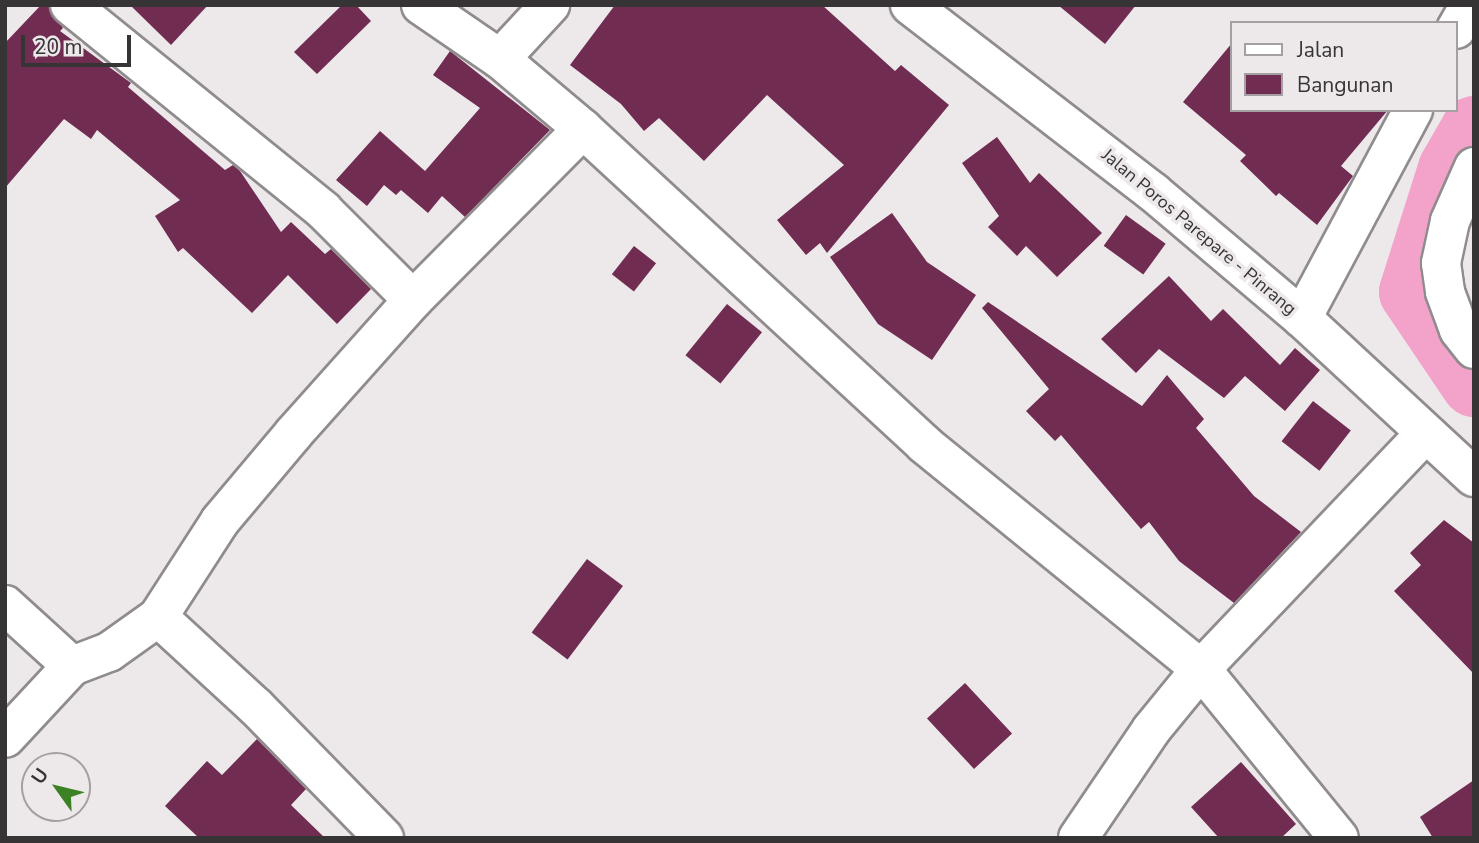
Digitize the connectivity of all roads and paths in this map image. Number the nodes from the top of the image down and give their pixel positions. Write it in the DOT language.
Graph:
graph roads {
  1 [pos="69,5"];
  2 [pos="421,5"];
  3 [pos="550,5"];
  4 [pos="910,5"];
  5 [pos="500,59"];
  6 [pos="1412,112"];
  7 [pos="583,129"];
  8 [pos="1474,167"];
  9 [pos="413,300"];
  10 [pos="1302,317"];
  11 [pos="1474,349"];
  12 [pos="1425,434"];
  13 [pos="1474,477"];
  14 [pos="5,605"];
  15 [pos="158,617"];
  16 [pos="72,666"];
  17 [pos="1201,669"];
  18 [pos="5,738"];
  19 [pos="384,838"];
  20 [pos="1078,838"];
  21 [pos="1339,838"];
  1 -- 9 [label="main road"];
  2 -- 5 [label="main road"];
  3 -- 5 [label="main road"];
  4 -- 10 [label="main road, Jalan Poros Parepare - Pinrang"];
  5 -- 7 [label="main road"];
  6 -- 10 [label="main road"];
  7 -- 9 [label="main road"];
  7 -- 17 [label="main road"];
  8 -- 11 [label="main road"];
  9 -- 15 [label="main road"];
  10 -- 12 [label="main road, Jalan Poros Parepare - Pinrang"];
  12 -- 13 [label="main road, Jalan Poros Parepare - Pinrang"];
  12 -- 17 [label="main road"];
  14 -- 16 [label="main road"];
  15 -- 16 [label="main road"];
  15 -- 19 [label="main road"];
  16 -- 18 [label="main road"];
  17 -- 20 [label="main road"];
  17 -- 21 [label="main road"];
}
